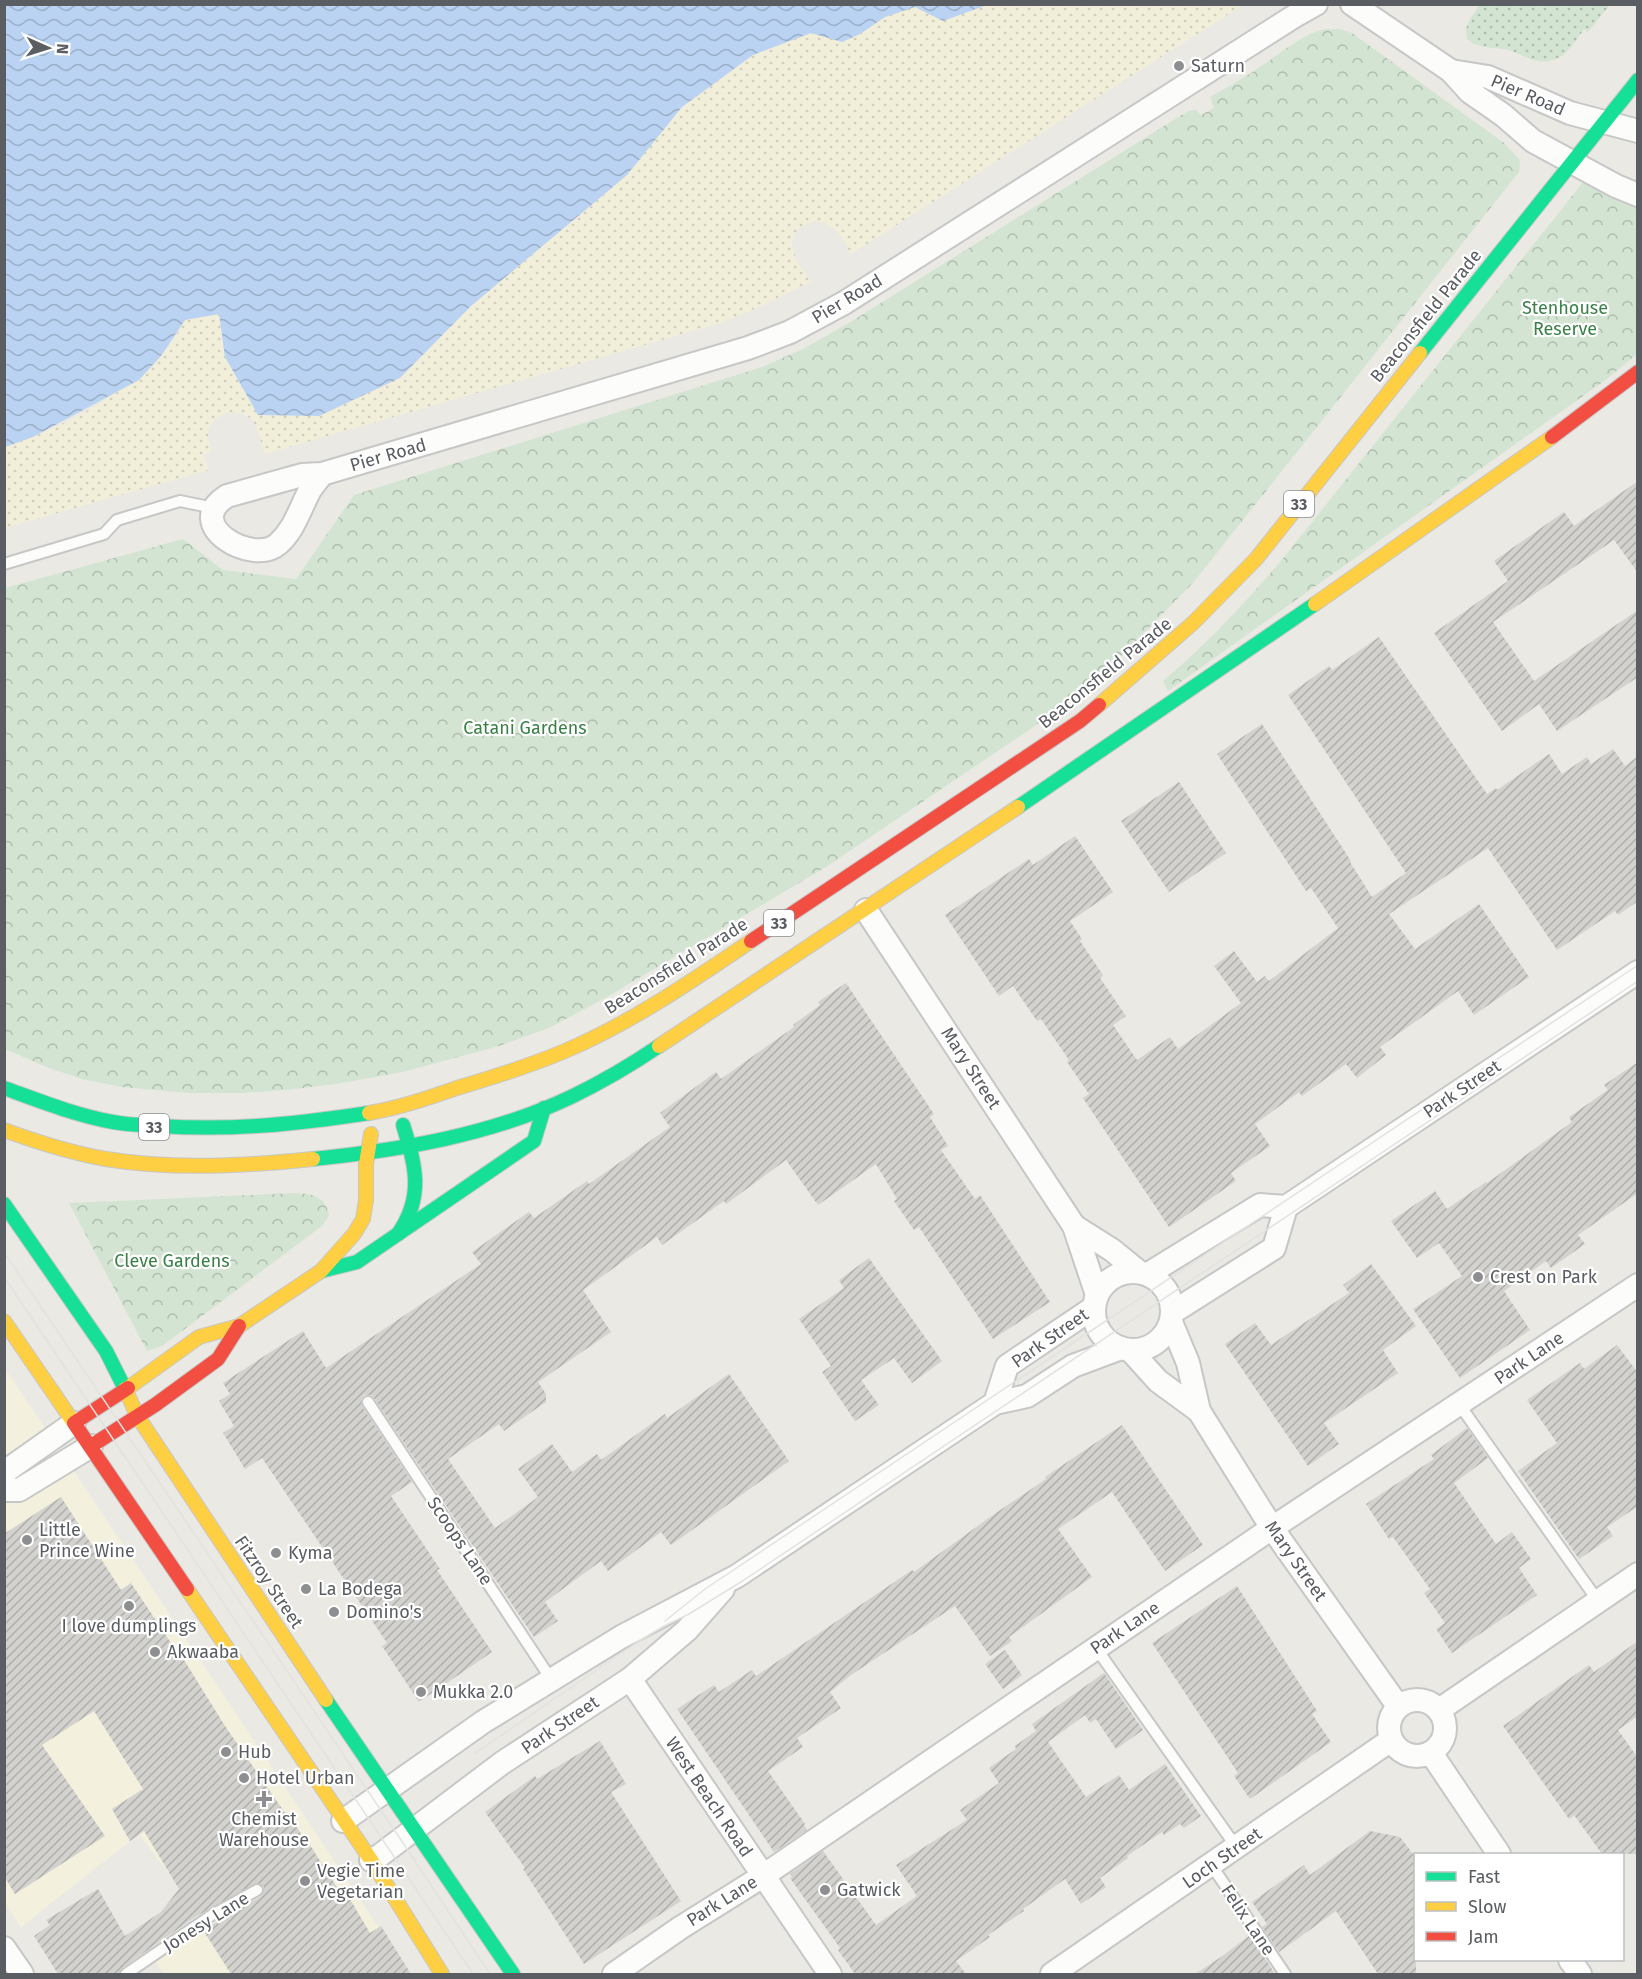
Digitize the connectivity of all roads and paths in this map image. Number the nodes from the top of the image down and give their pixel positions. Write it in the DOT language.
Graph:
graph roads {
  1 [pos="1316,4"];
  2 [pos="1352,4"];
  3 [pos="1451,71"];
  4 [pos="1638,80"];
  5 [pos="1603,123"];
  6 [pos="1638,131"];
  7 [pos="1573,162"];
  8 [pos="1638,195"];
  9 [pos="1638,372"];
  10 [pos="322,474"];
  11 [pos="214,508"];
  12 [pos="4,564"];
  13 [pos="866,910"];
  14 [pos="1638,972"];
  15 [pos="4,1088"];
  16 [pos="398,1107"];
  17 [pos="544,1108"];
  18 [pos="376,1112"];
  19 [pos="4,1130"];
  20 [pos="410,1145"];
  21 [pos="368,1153"];
  22 [pos="4,1204"];
  23 [pos="1286,1207"];
  24 [pos="1074,1226"];
  25 [pos="398,1234"];
  26 [pos="321,1271"];
  27 [pos="1143,1273"];
  28 [pos="1638,1285"];
  29 [pos="1095,1301"];
  30 [pos="1172,1317"];
  31 [pos="4,1321"];
  32 [pos="239,1326"];
  33 [pos="1126,1350"];
  34 [pos="125,1389"];
  35 [pos="368,1402"];
  36 [pos="995,1403"];
  37 [pos="1459,1404"];
  38 [pos="1199,1411"];
  39 [pos="138,1417"];
  40 [pos="74,1423"];
  41 [pos="91,1446"];
  42 [pos="4,1478"];
  43 [pos="4,1490"];
  44 [pos="1272,1528"];
  45 [pos="737,1576"];
  46 [pos="1635,1582"];
  47 [pos="1598,1601"];
  48 [pos="1096,1648"];
  49 [pos="551,1679"];
  50 [pos="630,1679"];
  51 [pos="1398,1706"];
  52 [pos="1439,1710"];
  53 [pos="1391,1740"];
  54 [pos="1431,1753"];
  55 [pos="387,1789"];
  56 [pos="343,1821"];
  57 [pos="413,1830"];
  58 [pos="1237,1848"];
  59 [pos="1499,1853"];
  60 [pos="371,1860"];
  61 [pos="1212,1866"];
  62 [pos="763,1876"];
  63 [pos="257,1890"];
  64 [pos="4,1948"];
  65 [pos="1571,1961"];
  66 [pos="439,1973"];
  67 [pos="22,1974"];
  68 [pos="126,1974"];
  69 [pos="513,1974"];
  70 [pos="614,1974"];
  71 [pos="830,1974"];
  72 [pos="1052,1974"];
  73 [pos="1285,1974"];
  74 [pos="1580,1974"];
  1 -- 10 [label="street, Pier Road"];
  2 -- 3 [label="street, Pier Road"];
  3 -- 5 [label="street, Pier Road"];
  3 -- 7 [label="street, Pier Road"];
  4 -- 5 [label="main road, Beaconsfield Parade / 33"];
  5 -- 6 [label="street, Pier Road"];
  5 -- 7 [label="main road, Beaconsfield Parade / 33"];
  7 -- 8 [label="street, Pier Road"];
  7 -- 16 [label="main road, Beaconsfield Parade / 33"];
  9 -- 13 [label="main road, 33"];
  10 -- 11 [label="street, Pier Road"];
  10 -- 11 [label="street"];
  11 -- 12 [label="lane"];
  13 -- 17 [label="main road, 33"];
  13 -- 24 [label="street, Mary Street"];
  14 -- 23 [label="street, Park Street"];
  15 -- 18 [label="main road, Beaconsfield Parade / 33"];
  16 -- 18 [label="main road, Beaconsfield Parade / 33"];
  16 -- 20 [label="main road"];
  17 -- 20 [label="main road, 33"];
  17 -- 25 [label="main road"];
  18 -- 21 [label="main road"];
  19 -- 21 [label="main road, 33"];
  20 -- 21 [label="main road, 33"];
  20 -- 25 [label="main road"];
  21 -- 26 [label="main road"];
  22 -- 34 [label="main road, Fitzroy Street"];
  23 -- 27 [label="street"];
  23 -- 30 [label="street"];
  24 -- 27 [label="street, Mary Street"];
  24 -- 29 [label="street, Mary Street"];
  25 -- 26 [label="main road"];
  26 -- 32 [label="main road"];
  27 -- 29 [label="street"];
  27 -- 30 [label="street"];
  28 -- 37 [label="street, Park Lane"];
  29 -- 33 [label="street"];
  29 -- 36 [label="street, Park Street"];
  30 -- 33 [label="street"];
  30 -- 38 [label="street, Mary Street"];
  31 -- 40 [label="main road"];
  32 -- 34 [label="main road"];
  32 -- 39 [label="main road"];
  33 -- 36 [label="street, Park Street"];
  33 -- 38 [label="street, Mary Street"];
  34 -- 39 [label="main road, Fitzroy Street"];
  34 -- 40 [label="main road"];
  35 -- 49 [label="lane, Scoops Lane"];
  36 -- 45 [label="street, Park Street"];
  37 -- 44 [label="street, Park Lane"];
  37 -- 47 [label="lane"];
  38 -- 44 [label="street, Mary Street"];
  39 -- 41 [label="main road"];
  39 -- 55 [label="main road, Fitzroy Street"];
  40 -- 41 [label="main road"];
  40 -- 42 [label="street"];
  41 -- 43 [label="street"];
  41 -- 56 [label="main road"];
  44 -- 48 [label="street, Park Lane"];
  44 -- 51 [label="street, Mary Street"];
  45 -- 49 [label="street, Park Street"];
  45 -- 50 [label="street, Park Street"];
  46 -- 47 [label="street"];
  47 -- 52 [label="street"];
  48 -- 58 [label="lane"];
  48 -- 62 [label="street, Park Lane"];
  49 -- 55 [label="street, Park Street"];
  50 -- 57 [label="street, Park Street"];
  50 -- 62 [label="street, West Beach Road"];
  51 -- 52 [label="street"];
  51 -- 53 [label="street"];
  52 -- 54 [label="street"];
  53 -- 54 [label="street"];
  53 -- 58 [label="street, Loch Street"];
  54 -- 59 [label="street"];
  55 -- 56 [label="street, Park Street"];
  55 -- 57 [label="main road, Fitzroy Street"];
  56 -- 60 [label="main road"];
  57 -- 60 [label="street, Park Street"];
  57 -- 69 [label="main road, Fitzroy Street"];
  58 -- 61 [label="street, Loch Street"];
  60 -- 66 [label="main road"];
  61 -- 72 [label="street, Loch Street"];
  61 -- 73 [label="lane, Felix Lane"];
  62 -- 70 [label="street, Park Lane"];
  62 -- 71 [label="street, West Beach Road"];
  63 -- 68 [label="lane, Jonesy Lane"];
  64 -- 67 [label="street"];
  65 -- 74 [label="street"];
}
